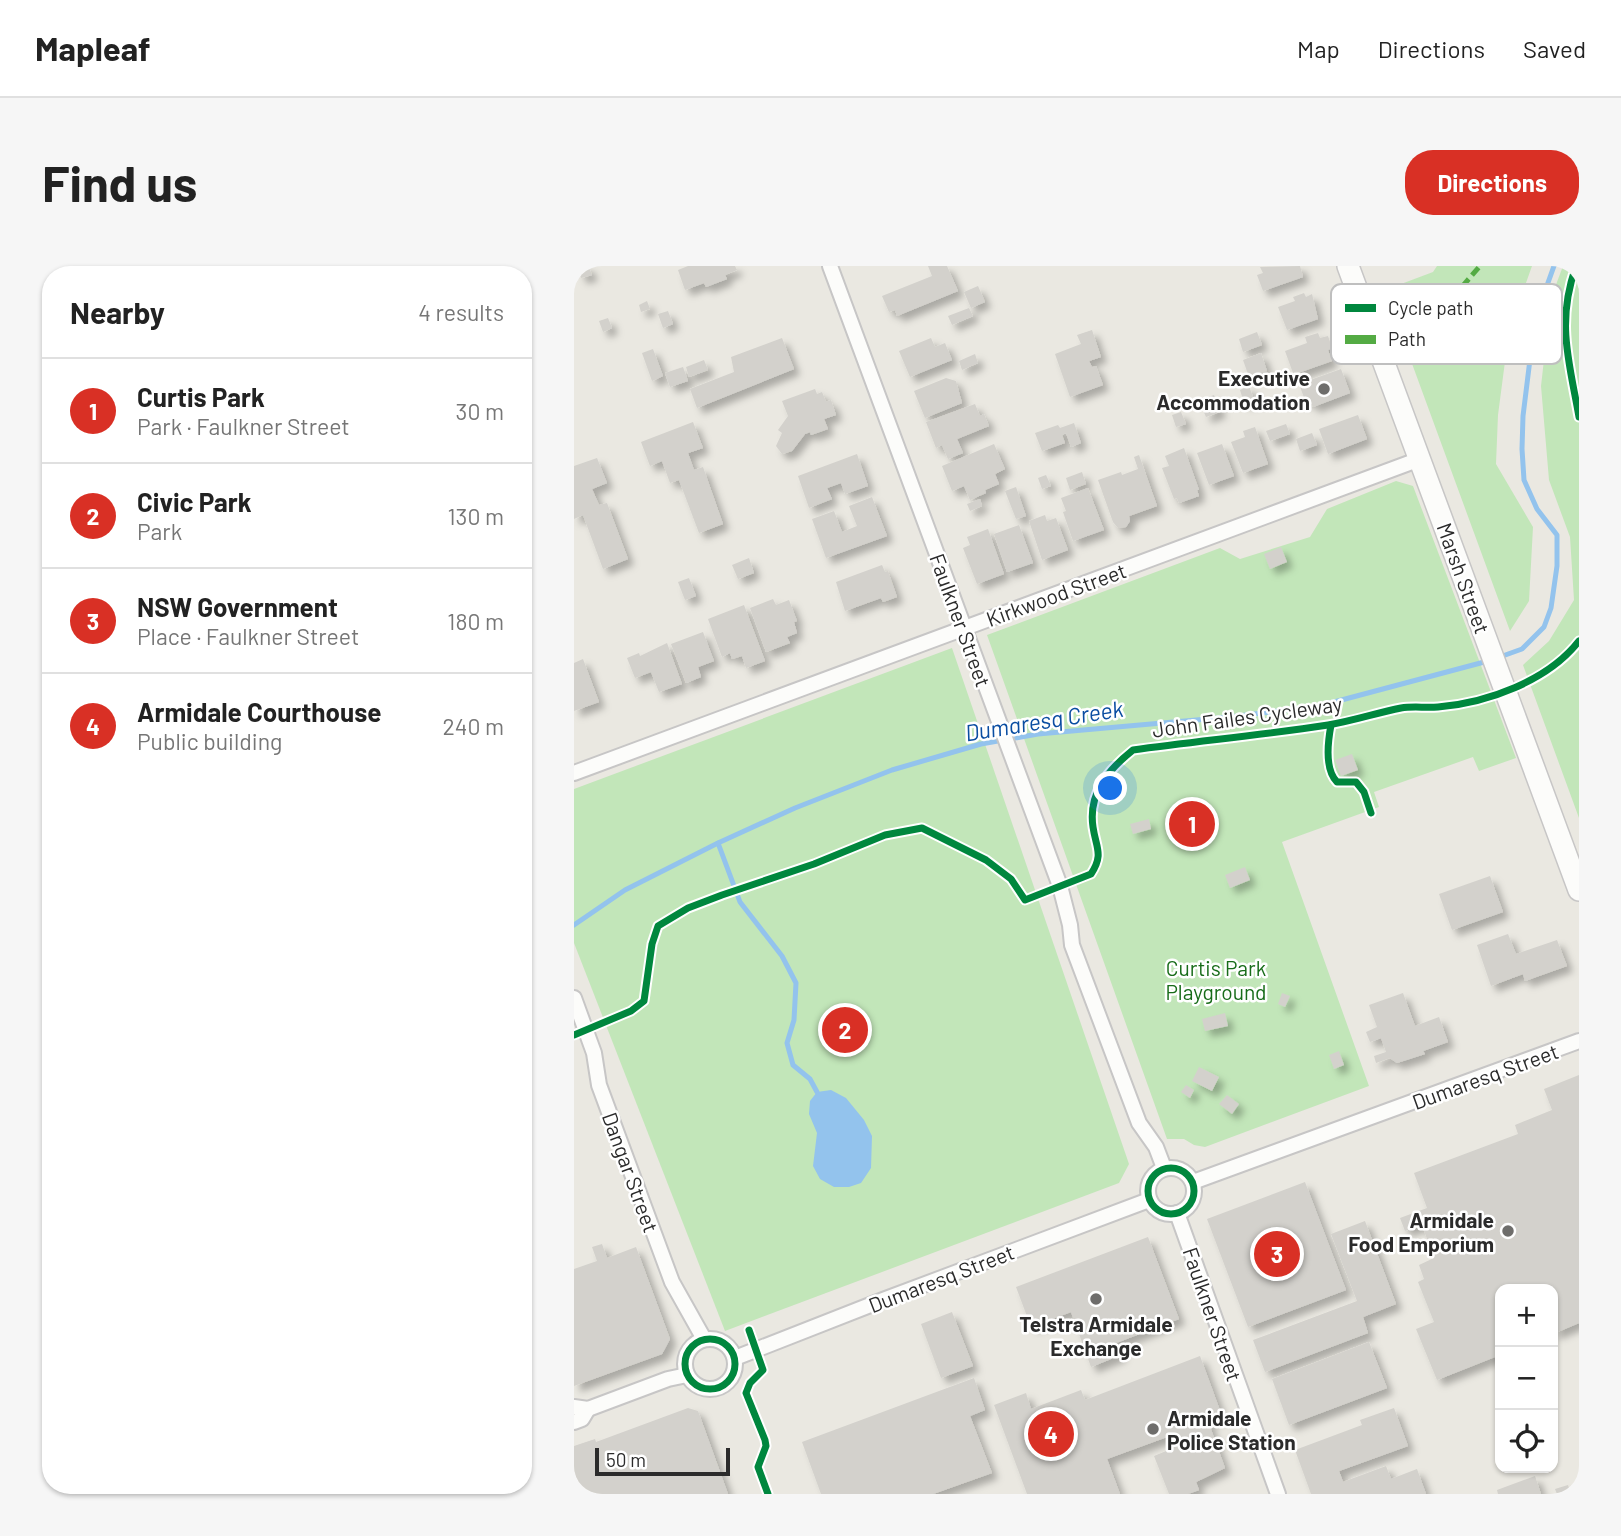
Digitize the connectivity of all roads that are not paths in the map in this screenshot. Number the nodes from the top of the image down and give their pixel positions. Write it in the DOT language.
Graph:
graph roads {
  1 [pos="830,266"];
  2 [pos="1348,266"];
  3 [pos="1355,284"];
  4 [pos="1385,364"];
  5 [pos="1420,459"];
  6 [pos="964,629"];
  7 [pos="574,774"];
  8 [pos="1579,890"];
  9 [pos="574,998"];
  10 [pos="1579,1041"];
  11 [pos="1164,1168"];
  12 [pos="1193,1182"];
  13 [pos="1149,1200"];
  14 [pos="1177,1213"];
  15 [pos="704,1339"];
  16 [pos="735,1358"];
  17 [pos="687,1376"];
  18 [pos="581,1408"];
  19 [pos="574,1422"];
  20 [pos="1274,1493"];
  1 -- 6 [label="street, Faulkner Street"];
  2 -- 3 [label="main road, Marsh Street"];
  4 -- 5 [label="main road, Marsh Street"];
  5 -- 6 [label="street, Kirkwood Street"];
  5 -- 8 [label="main road, Marsh Street"];
  6 -- 7 [label="street, Kirkwood Street"];
  6 -- 11 [label="street, Faulkner Street"];
  9 -- 15 [label="street, Dangar Street"];
  10 -- 12 [label="street, Dumaresq Street"];
  11 -- 12 [label="street"];
  11 -- 13 [label="street"];
  12 -- 14 [label="street"];
  13 -- 14 [label="street"];
  13 -- 16 [label="street, Dumaresq Street"];
  14 -- 20 [label="street, Faulkner Street"];
  15 -- 16 [label="street"];
  15 -- 17 [label="street"];
  16 -- 17 [label="street"];
  17 -- 18 [label="street"];
  18 -- 19 [label="street"];
}
